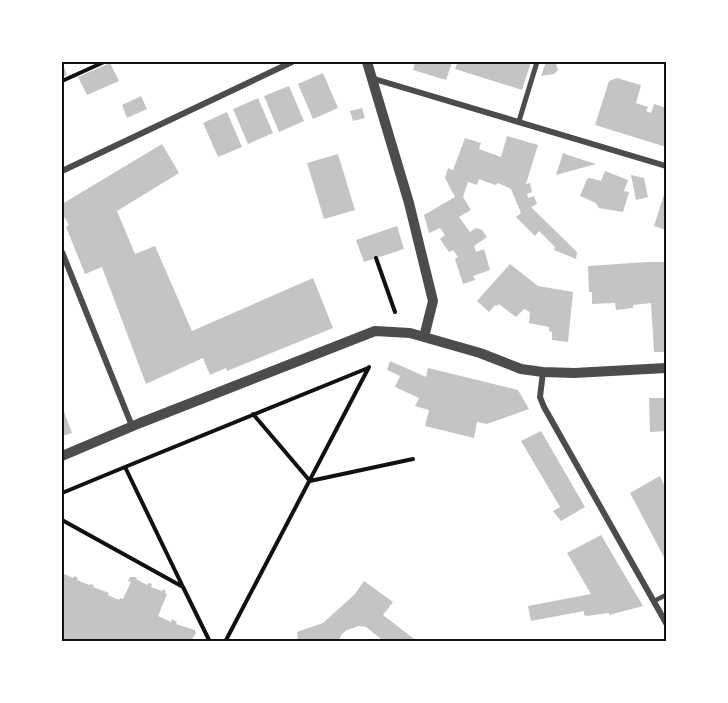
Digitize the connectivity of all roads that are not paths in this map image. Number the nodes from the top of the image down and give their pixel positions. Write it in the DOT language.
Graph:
graph roads {
  1 [pos="292,62"];
  2 [pos="367,62"];
  3 [pos="537,62"];
  4 [pos="371,78"];
  5 [pos="519,121"];
  6 [pos="666,166"];
  7 [pos="62,171"];
  8 [pos="62,252"];
  9 [pos="424,337"];
  10 [pos="666,368"];
  11 [pos="543,372"];
  12 [pos="132,426"];
  13 [pos="62,456"];
  14 [pos="666,595"];
  15 [pos="654,601"];
  16 [pos="666,623"];
  1 -- 7 [label="street"];
  2 -- 4 [label="street"];
  3 -- 5 [label="street"];
  4 -- 5 [label="street"];
  4 -- 9 [label="street"];
  5 -- 6 [label="street"];
  8 -- 12 [label="street"];
  9 -- 11 [label="street"];
  9 -- 12 [label="street"];
  10 -- 11 [label="street"];
  11 -- 15 [label="street"];
  12 -- 13 [label="street"];
  14 -- 15 [label="lane"];
  15 -- 16 [label="street"];
}
